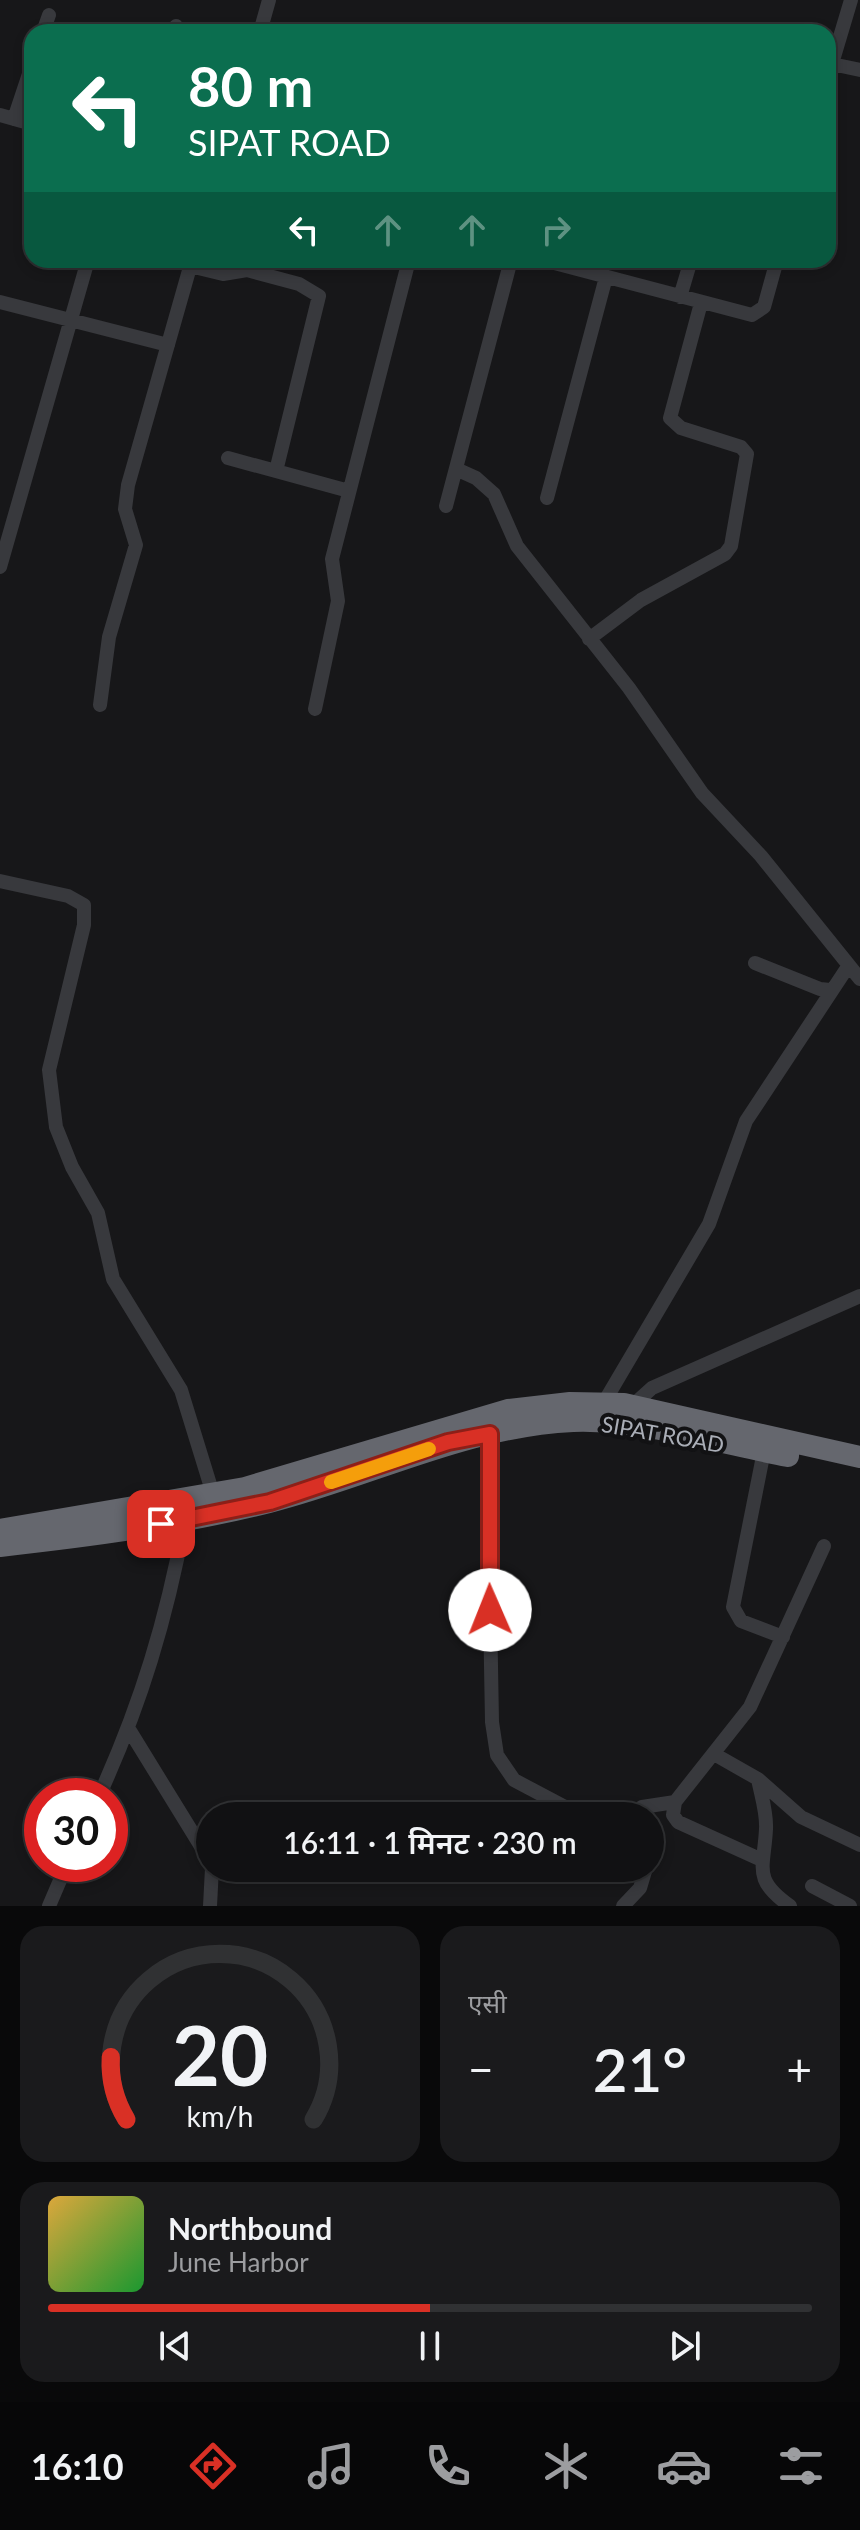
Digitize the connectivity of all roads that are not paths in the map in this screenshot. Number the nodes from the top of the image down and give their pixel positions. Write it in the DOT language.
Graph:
graph roads {
  1 [pos="269,0"];
  2 [pos="851,0"];
  3 [pos="49,15"];
  4 [pos="46,24"];
  5 [pos="262,24"];
  6 [pos="836,50"];
  7 [pos="836,70"];
  8 [pos="860,70"];
  9 [pos="24,82"];
  10 [pos="7,117"];
  11 [pos="86,268"];
  12 [pos="190,268"];
  13 [pos="206,268"];
  14 [pos="407,268"];
  15 [pos="509,268"];
  16 [pos="573,268"];
  17 [pos="689,268"];
  18 [pos="774,268"];
  19 [pos="606,277"];
  20 [pos="680,297"];
  21 [pos="0,302"];
  22 [pos="701,303"];
  23 [pos="73,322"];
  24 [pos="168,345"];
  25 [pos="228,458"];
  26 [pos="456,469"];
  27 [pos="276,471"];
  28 [pos="349,491"];
  29 [pos="547,498"];
  30 [pos="446,506"];
  31 [pos="0,567"];
  32 [pos="589,639"];
  33 [pos="100,705"];
  34 [pos="315,709"];
  35 [pos="0,881"];
  36 [pos="755,963"];
  37 [pos="849,965"];
  38 [pos="860,979"];
  39 [pos="830,990"];
  40 [pos="860,1296"];
  41 [pos="603,1404"];
  42 [pos="632,1406"];
  43 [pos="490,1434"];
  44 [pos="764,1451"];
  45 [pos="860,1457"];
  46 [pos="860,1470"];
  47 [pos="213,1494"];
  48 [pos="185,1519"];
  49 [pos="0,1530"];
  50 [pos="0,1546"];
  51 [pos="824,1546"];
  52 [pos="783,1637"];
  53 [pos="130,1731"];
  54 [pos="714,1754"];
  55 [pos="108,1778"];
  56 [pos="758,1779"];
  57 [pos="556,1802"];
  58 [pos="675,1802"];
  59 [pos="664,1804"];
  60 [pos="196,1838"];
  61 [pos="860,1845"];
  62 [pos="762,1860"];
  63 [pos="59,1882"];
  64 [pos="211,1882"];
  65 [pos="642,1882"];
  66 [pos="812,1886"];
  67 [pos="49,1906"];
  68 [pos="210,1906"];
  69 [pos="623,1906"];
  70 [pos="790,1906"];
  71 [pos="850,1906"];
  1 -- 5 [label="street"];
  2 -- 6 [label="street"];
  3 -- 4 [label="street"];
  7 -- 8 [label="street"];
  9 -- 10 [label="street"];
  11 -- 23 [label="street"];
  12 -- 24 [label="street"];
  13 -- 27 [label="street"];
  14 -- 28 [label="street"];
  15 -- 26 [label="street"];
  16 -- 19 [label="street"];
  17 -- 20 [label="street"];
  18 -- 22 [label="street"];
  19 -- 20 [label="street"];
  19 -- 29 [label="street"];
  20 -- 22 [label="street"];
  21 -- 23 [label="street"];
  22 -- 32 [label="street"];
  23 -- 24 [label="street"];
  23 -- 31 [label="street"];
  24 -- 33 [label="street"];
  25 -- 27 [label="street"];
  26 -- 30 [label="street"];
  26 -- 32 [label="street"];
  27 -- 28 [label="street"];
  28 -- 34 [label="street"];
  32 -- 37 [label="street"];
  35 -- 47 [label="street"];
  36 -- 39 [label="street"];
  37 -- 38 [label="street"];
  37 -- 39 [label="street"];
  39 -- 41 [label="street"];
  40 -- 42 [label="street"];
  41 -- 42 [label="highway"];
  41 -- 47 [label="highway"];
  42 -- 45 [label="highway"];
  43 -- 44 [label="highway, SIPAT ROAD"];
  43 -- 48 [label="highway, SIPAT ROAD"];
  43 -- 57 [label="street"];
  44 -- 46 [label="highway, SIPAT ROAD"];
  44 -- 52 [label="street"];
  47 -- 49 [label="highway"];
  48 -- 50 [label="highway, SIPAT ROAD"];
  48 -- 53 [label="street"];
  51 -- 52 [label="street"];
  52 -- 54 [label="street"];
  53 -- 55 [label="street"];
  53 -- 60 [label="street"];
  54 -- 56 [label="street"];
  54 -- 58 [label="street"];
  56 -- 61 [label="street"];
  56 -- 62 [label="street"];
  58 -- 59 [label="street"];
  58 -- 62 [label="street"];
  62 -- 70 [label="street"];
  63 -- 67 [label="street"];
  64 -- 68 [label="street"];
  65 -- 69 [label="street"];
  66 -- 71 [label="street"];
}
